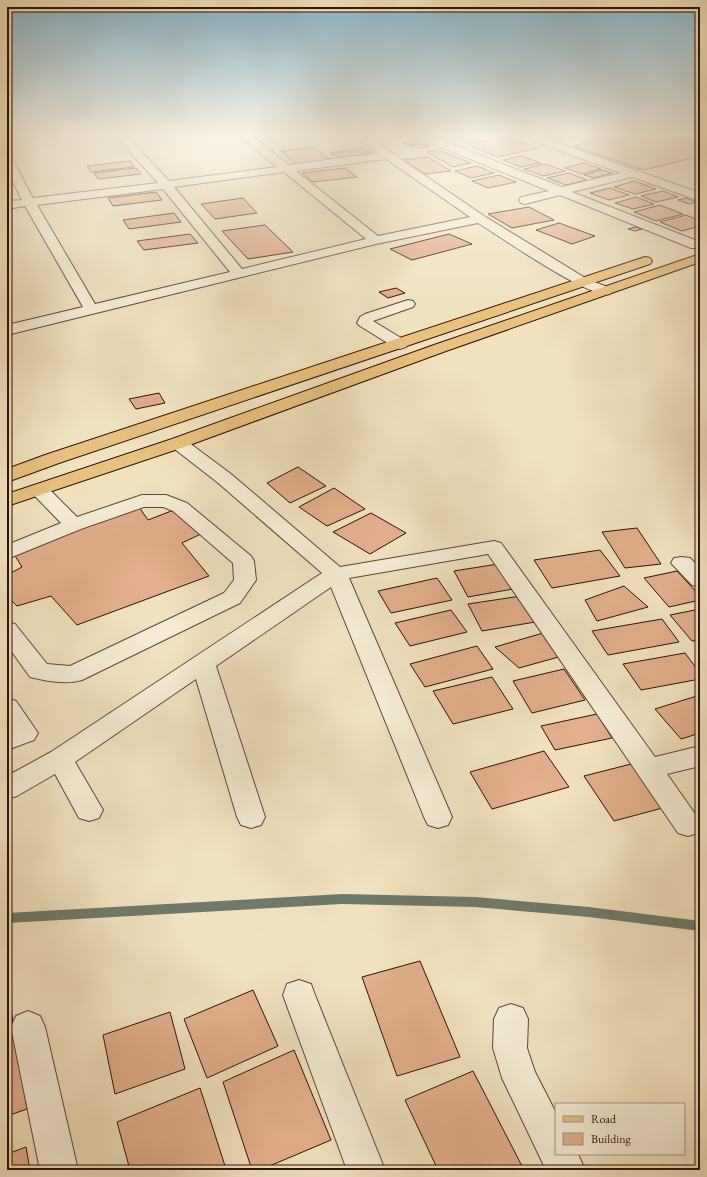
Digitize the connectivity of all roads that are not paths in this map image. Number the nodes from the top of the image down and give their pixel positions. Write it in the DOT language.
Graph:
graph roads {
  1 [pos="22,189"];
  2 [pos="134,189"];
  3 [pos="169,189"];
  4 [pos="313,189"];
  5 [pos="437,189"];
  6 [pos="558,189"];
  7 [pos="571,189"];
  8 [pos="678,189"];
  9 [pos="563,191"];
  10 [pos="700,197"];
  11 [pos="525,200"];
  12 [pos="29,202"];
  13 [pos="7,205"];
  14 [pos="480,219"];
  15 [pos="376,240"];
  16 [pos="699,248"];
  17 [pos="238,273"];
  18 [pos="582,282"];
  19 [pos="605,291"];
  20 [pos="408,304"];
  21 [pos="91,309"];
  22 [pos="7,330"];
  23 [pos="400,344"];
  24 [pos="375,352"];
  25 [pos="396,364"];
  26 [pos="178,442"];
  27 [pos="7,476"];
  28 [pos="39,490"];
  29 [pos="7,500"];
  30 [pos="74,525"];
  31 [pos="7,553"];
  32 [pos="682,563"];
  33 [pos="336,574"];
  34 [pos="700,580"];
  35 [pos="7,629"];
  36 [pos="203,663"];
  37 [pos="7,707"];
  38 [pos="7,741"];
  39 [pos="700,756"];
  40 [pos="60,759"];
  41 [pos="649,769"];
  42 [pos="7,789"];
  43 [pos="89,810"];
  44 [pos="251,817"];
  45 [pos="438,817"];
  46 [pos="688,825"];
  47 [pos="299,995"];
  48 [pos="512,1019"];
  49 [pos="28,1027"];
  50 [pos="555,1148"];
  51 [pos="558,1155"];
  52 [pos="59,1170"];
  53 [pos="366,1170"];
  54 [pos="566,1170"];
  1 -- 12 [label="street"];
  2 -- 12 [label="street"];
  3 -- 17 [label="street"];
  4 -- 15 [label="street"];
  5 -- 14 [label="street"];
  6 -- 9 [label="street"];
  7 -- 9 [label="street"];
  8 -- 10 [label="street"];
  9 -- 11 [label="street"];
  9 -- 16 [label="street"];
  12 -- 13 [label="street"];
  12 -- 21 [label="street"];
  14 -- 15 [label="street"];
  14 -- 18 [label="street"];
  15 -- 17 [label="street"];
  16 -- 18 [label="main road"];
  16 -- 19 [label="main road"];
  17 -- 21 [label="street"];
  18 -- 19 [label="street"];
  18 -- 23 [label="main road"];
  19 -- 25 [label="main road"];
  20 -- 23 [label="street"];
  21 -- 22 [label="street"];
  23 -- 24 [label="main road"];
  24 -- 25 [label="main road"];
  24 -- 27 [label="main road"];
  25 -- 26 [label="main road"];
  26 -- 28 [label="main road"];
  26 -- 33 [label="street"];
  28 -- 29 [label="main road"];
  28 -- 30 [label="street"];
  30 -- 31 [label="street"];
  30 -- 35 [label="street"];
  32 -- 34 [label="street"];
  33 -- 36 [label="street"];
  33 -- 41 [label="street"];
  33 -- 45 [label="street"];
  36 -- 40 [label="street"];
  36 -- 44 [label="street"];
  37 -- 38 [label="street"];
  39 -- 41 [label="street"];
  40 -- 42 [label="street"];
  40 -- 43 [label="street"];
  41 -- 46 [label="street"];
  47 -- 53 [label="street"];
  48 -- 50 [label="street"];
  49 -- 52 [label="street"];
  51 -- 54 [label="street"];
}
